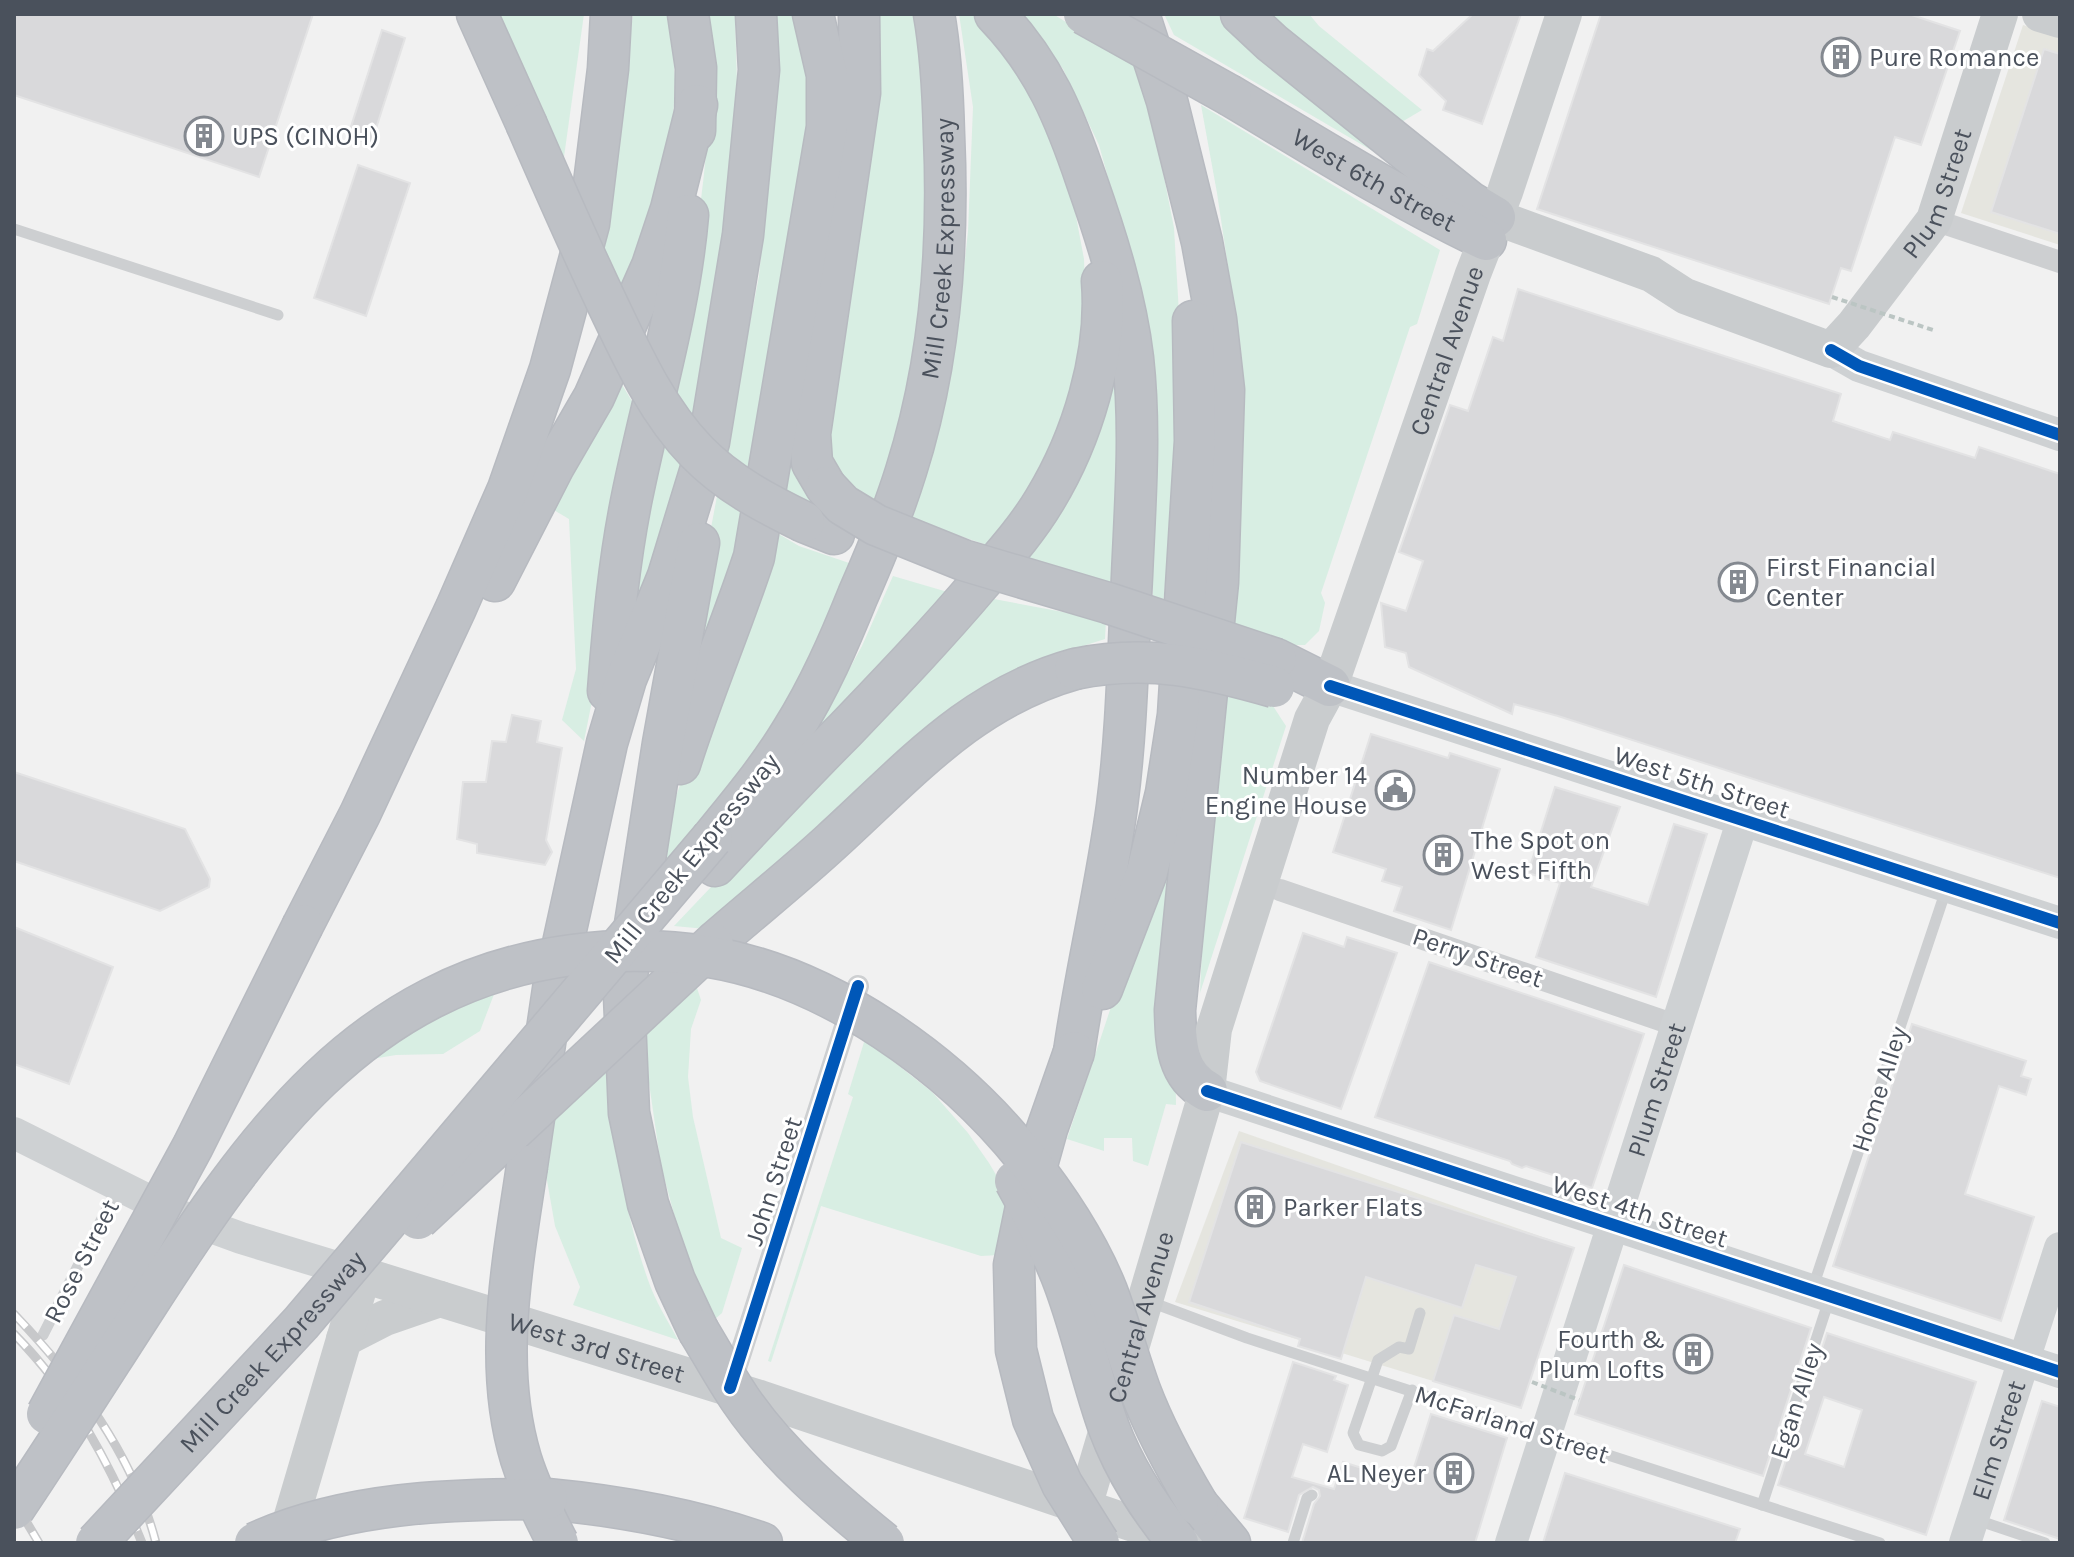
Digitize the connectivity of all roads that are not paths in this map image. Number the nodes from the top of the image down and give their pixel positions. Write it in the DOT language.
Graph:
graph roads {
  1 [pos="477,14"];
  2 [pos="611,14"];
  3 [pos="688,14"];
  4 [pos="756,14"];
  5 [pos="813,14"];
  6 [pos="859,14"];
  7 [pos="934,14"];
  8 [pos="995,14"];
  9 [pos="1084,14"];
  10 [pos="1139,14"];
  11 [pos="1241,14"];
  12 [pos="1564,14"];
  13 [pos="2000,14"];
  14 [pos="2040,14"];
  15 [pos="2060,20"];
  16 [pos="697,105"];
  17 [pos="1076,148"];
  18 [pos="1181,161"];
  19 [pos="1934,220"];
  20 [pos="14,229"];
  21 [pos="1490,229"];
  22 [pos="2060,262"];
  23 [pos="278,315"];
  24 [pos="727,329"];
  25 [pos="1831,350"];
  26 [pos="2060,435"];
  27 [pos="963,560"];
  28 [pos="1275,673"];
  29 [pos="1330,686"];
  30 [pos="607,743"];
  31 [pos="360,814"];
  32 [pos="1743,819"];
  33 [pos="714,852"];
  34 [pos="641,886"];
  35 [pos="1947,886"];
  36 [pos="1280,890"];
  37 [pos="2060,923"];
  38 [pos="858,986"];
  39 [pos="1675,1025"];
  40 [pos="905,1044"];
  41 [pos="1074,1052"];
  42 [pos="1207,1091"];
  43 [pos="14,1133"];
  44 [pos="118,1186"];
  45 [pos="1611,1225"];
  46 [pos="2060,1248"];
  47 [pos="363,1275"];
  48 [pos="1820,1294"];
  49 [pos="440,1299"];
  50 [pos="1145,1300"];
  51 [pos="1420,1313"];
  52 [pos="301,1323"];
  53 [pos="43,1335"];
  54 [pos="344,1339"];
  55 [pos="2024,1361"];
  56 [pos="2060,1372"];
  57 [pos="1372,1377"];
  58 [pos="730,1388"];
  59 [pos="1412,1390"];
  60 [pos="1545,1435"];
  61 [pos="14,1476"];
  62 [pos="1312,1495"];
  63 [pos="1762,1505"];
  64 [pos="1084,1507"];
  65 [pos="14,1509"];
  66 [pos="651,1513"];
  67 [pos="1968,1531"];
  68 [pos="96,1543"];
  69 [pos="255,1543"];
  70 [pos="284,1543"];
  71 [pos="558,1543"];
  72 [pos="728,1543"];
  73 [pos="762,1543"];
  74 [pos="884,1543"];
  75 [pos="1073,1543"];
  76 [pos="1099,1543"];
  77 [pos="1178,1543"];
  78 [pos="1189,1543"];
  79 [pos="1230,1543"];
  80 [pos="1293,1543"];
  81 [pos="1511,1543"];
  82 [pos="1880,1543"];
  83 [pos="2045,1543"];
  1 -- 27 [label="highway, bridge"];
  2 -- 31 [label="highway"];
  3 -- 16 [label="highway"];
  4 -- 24 [label="highway"];
  5 -- 34 [label="highway"];
  6 -- 27 [label="highway, bridge"];
  7 -- 33 [label="highway, Mill Creek Expressway"];
  8 -- 17 [label="highway"];
  9 -- 21 [label="highway, West 6th Street, bridge"];
  10 -- 18 [label="highway"];
  11 -- 21 [label="highway"];
  12 -- 21 [label="main road, Central Avenue"];
  13 -- 19 [label="main road, Plum Street"];
  14 -- 15 [label="main road"];
  16 -- 30 [label="highway"];
  16 -- 31 [label="highway"];
  17 -- 33 [label="highway"];
  17 -- 41 [label="highway"];
  18 -- 41 [label="highway"];
  18 -- 42 [label="highway"];
  19 -- 22 [label="street"];
  19 -- 25 [label="main road, Plum Street"];
  20 -- 23 [label="lane"];
  21 -- 25 [label="main road, West 6th Street"];
  21 -- 29 [label="main road, Central Avenue"];
  24 -- 30 [label="highway"];
  24 -- 34 [label="highway"];
  25 -- 26 [label="street, West 6th Street"];
  27 -- 28 [label="highway, bridge"];
  28 -- 29 [label="highway"];
  28 -- 52 [label="highway, bridge"];
  29 -- 32 [label="street, West 5th Street"];
  29 -- 36 [label="main road, Central Avenue"];
  29 -- 42 [label="main road, Central Avenue"];
  30 -- 71 [label="highway, bridge"];
  31 -- 61 [label="highway, bridge"];
  32 -- 35 [label="street, West 5th Street"];
  32 -- 39 [label="street, Plum Street"];
  33 -- 52 [label="highway, Mill Creek Expressway, bridge"];
  34 -- 74 [label="highway, bridge"];
  35 -- 37 [label="street, West 5th Street"];
  35 -- 48 [label="lane, Home Alley"];
  36 -- 39 [label="street, Perry Street"];
  36 -- 42 [label="main road, Central Avenue"];
  38 -- 58 [label="street, John Street"];
  39 -- 45 [label="street, Plum Street"];
  40 -- 65 [label="highway, bridge"];
  40 -- 77 [label="highway, bridge"];
  40 -- 79 [label="highway, bridge"];
  41 -- 76 [label="highway, bridge"];
  42 -- 45 [label="street, West 4th Street"];
  42 -- 50 [label="main road, Central Avenue"];
  43 -- 44 [label="street, West 3rd Street"];
  44 -- 47 [label="street, West 3rd Street"];
  44 -- 53 [label="lane, Rose Street"];
  45 -- 48 [label="street, West 4th Street"];
  45 -- 60 [label="street, Plum Street"];
  46 -- 55 [label="street, Elm Street"];
  47 -- 49 [label="main road, West 3rd Street"];
  47 -- 54 [label="main road"];
  48 -- 55 [label="street, West 4th Street"];
  48 -- 63 [label="lane, Egan Alley"];
  49 -- 54 [label="main road"];
  49 -- 58 [label="main road, West 3rd Street"];
  50 -- 57 [label="lane, McFarland Street"];
  50 -- 64 [label="main road, Central Avenue"];
  51 -- 57 [label="lane"];
  52 -- 68 [label="highway, Mill Creek Expressway, bridge"];
  54 -- 70 [label="main road"];
  55 -- 56 [label="street, West 4th Street"];
  55 -- 67 [label="street, Elm Street"];
  57 -- 59 [label="lane, McFarland Street"];
  57 -- 59 [label="lane"];
  58 -- 64 [label="main road, West 3rd Street"];
  59 -- 60 [label="lane, McFarland Street"];
  60 -- 63 [label="lane, McFarland Street"];
  60 -- 81 [label="street, Plum Street"];
  62 -- 80 [label="lane"];
  63 -- 82 [label="lane, McFarland Street"];
  64 -- 75 [label="street, Central Avenue"];
  64 -- 78 [label="main road, West 3rd Street"];
  66 -- 69 [label="highway, bridge"];
  66 -- 72 [label="highway"];
  66 -- 73 [label="highway"];
  67 -- 83 [label="lane"];
}
